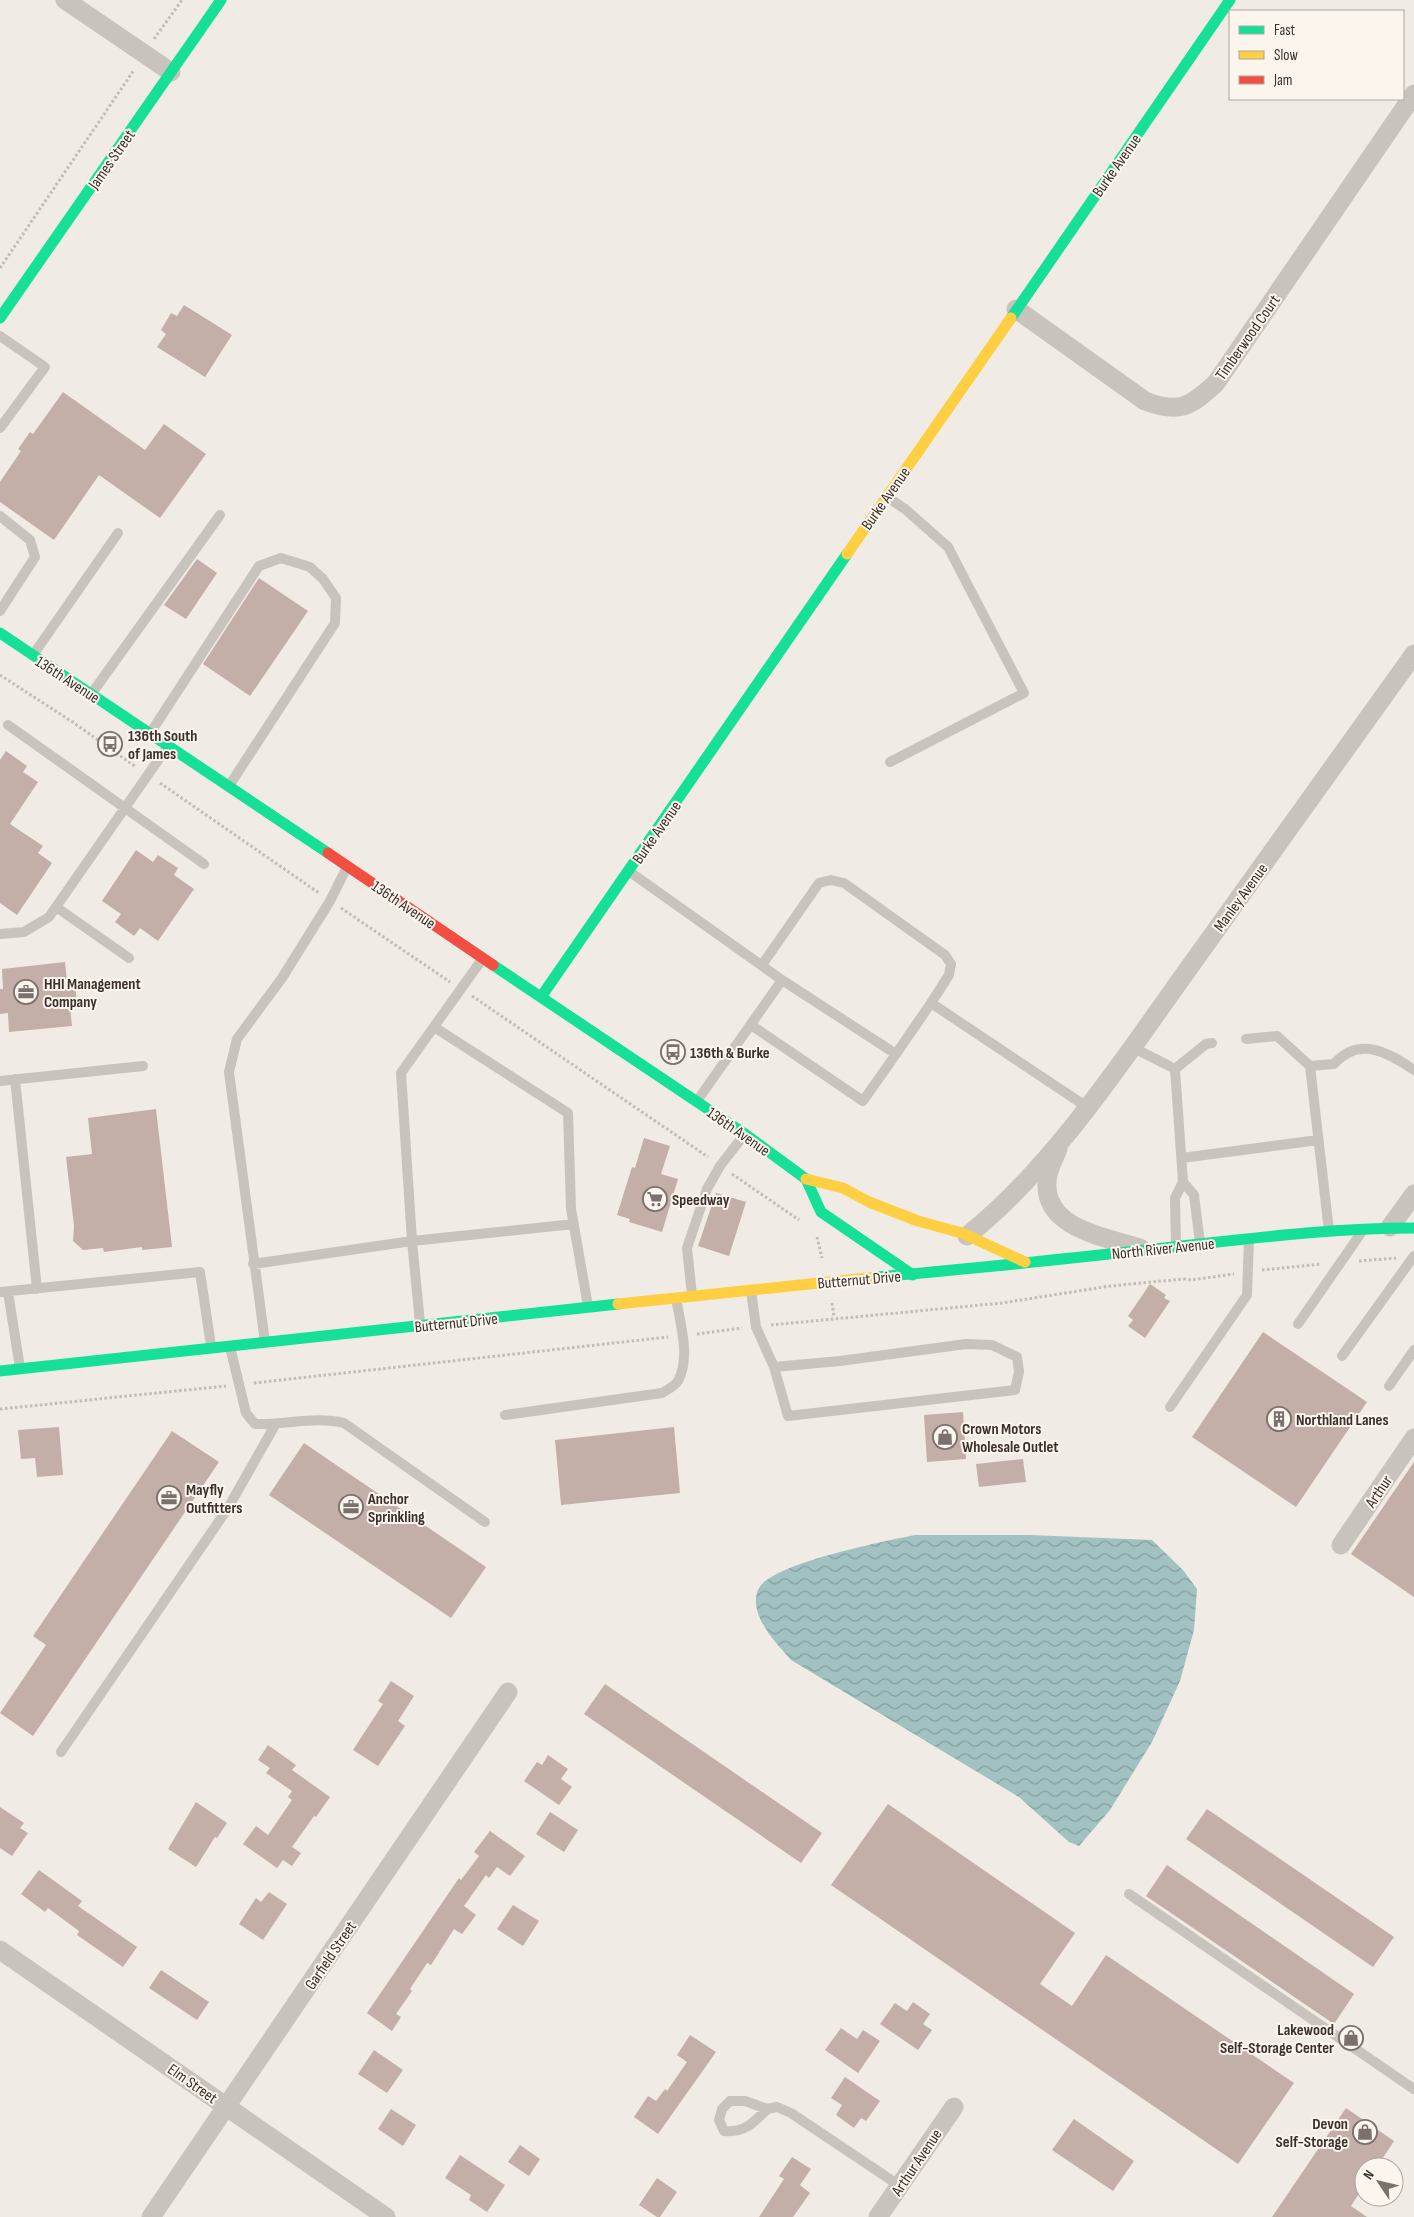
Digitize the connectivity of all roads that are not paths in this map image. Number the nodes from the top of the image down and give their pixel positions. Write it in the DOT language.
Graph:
graph roads {
  1 [pos="66,0"];
  2 [pos="221,0"];
  3 [pos="1230,0"];
  4 [pos="171,72"];
  5 [pos="1414,94"];
  6 [pos="1016,309"];
  7 [pos="0,318"];
  8 [pos="0,336"];
  9 [pos="0,428"];
  10 [pos="886,497"];
  11 [pos="220,515"];
  12 [pos="0,516"];
  13 [pos="118,532"];
  14 [pos="0,611"];
  15 [pos="4,639"];
  16 [pos="1414,654"];
  17 [pos="33,656"];
  18 [pos="91,694"];
  19 [pos="8,725"];
  20 [pos="150,733"];
  21 [pos="169,745"];
  22 [pos="890,762"];
  23 [pos="229,786"];
  24 [pos="124,808"];
  25 [pos="204,864"];
  26 [pos="348,866"];
  27 [pos="629,871"];
  28 [pos="56,908"];
  29 [pos="0,934"];
  30 [pos="129,958"];
  31 [pos="483,958"];
  32 [pos="762,965"];
  33 [pos="782,980"];
  34 [pos="541,997"];
  35 [pos="931,1003"];
  36 [pos="751,1025"];
  37 [pos="434,1027"];
  38 [pos="1246,1039"];
  39 [pos="1212,1043"];
  40 [pos="1132,1047"];
  41 [pos="896,1054"];
  42 [pos="143,1066"];
  43 [pos="1310,1066"];
  44 [pos="1175,1069"];
  45 [pos="1414,1070"];
  46 [pos="15,1079"];
  47 [pos="0,1081"];
  48 [pos="697,1102"];
  49 [pos="1087,1108"];
  50 [pos="744,1134"];
  51 [pos="1062,1138"];
  52 [pos="1318,1140"];
  53 [pos="1182,1158"];
  54 [pos="806,1179"];
  55 [pos="1183,1182"];
  56 [pos="1414,1194"];
  57 [pos="574,1224"];
  58 [pos="1390,1227"];
  59 [pos="1364,1228"];
  60 [pos="1414,1228"];
  61 [pos="1329,1232"];
  62 [pos="967,1236"];
  63 [pos="1249,1239"];
  64 [pos="412,1241"];
  65 [pos="1200,1243"];
  66 [pos="1176,1247"];
  67 [pos="1145,1250"];
  68 [pos="1413,1258"];
  69 [pos="1025,1262"];
  70 [pos="253,1264"];
  71 [pos="913,1275"];
  72 [pos="38,1289"];
  73 [pos="751,1290"];
  74 [pos="4,1292"];
  75 [pos="692,1296"];
  76 [pos="676,1298"];
  77 [pos="588,1307"];
  78 [pos="1298,1324"];
  79 [pos="420,1326"];
  80 [pos="265,1342"];
  81 [pos="230,1346"];
  82 [pos="211,1348"];
  83 [pos="1414,1350"];
  84 [pos="1342,1356"];
  85 [pos="774,1367"];
  86 [pos="21,1369"];
  87 [pos="0,1371"];
  88 [pos="1389,1386"];
  89 [pos="1170,1407"];
  90 [pos="504,1415"];
  91 [pos="275,1425"];
  92 [pos="1414,1438"];
  93 [pos="485,1522"];
  94 [pos="1341,1545"];
  95 [pos="508,1692"];
  96 [pos="61,1752"];
  97 [pos="1129,1894"];
  98 [pos="0,1950"];
  99 [pos="1414,2089"];
  100 [pos="227,2107"];
  101 [pos="954,2107"];
  102 [pos="766,2109"];
  103 [pos="900,2186"];
  104 [pos="151,2217"];
  105 [pos="386,2217"];
  106 [pos="878,2217"];
  1 -- 4 [label="street"];
  2 -- 4 [label="street, James Street"];
  3 -- 6 [label="street, Burke Avenue"];
  4 -- 7 [label="street, James Street"];
  5 -- 6 [label="street, Timberwood Court"];
  6 -- 10 [label="street, Burke Avenue"];
  8 -- 9 [label="lane"];
  10 -- 22 [label="lane"];
  10 -- 27 [label="street, Burke Avenue"];
  11 -- 18 [label="lane"];
  12 -- 14 [label="lane"];
  13 -- 17 [label="lane"];
  15 -- 17 [label="street, 136th Avenue"];
  16 -- 40 [label="street, Manley Avenue"];
  17 -- 18 [label="street, 136th Avenue"];
  18 -- 20 [label="street, 136th Avenue"];
  19 -- 24 [label="lane"];
  20 -- 21 [label="street, 136th Avenue"];
  20 -- 23 [label="lane"];
  21 -- 23 [label="street, 136th Avenue"];
  21 -- 24 [label="lane"];
  23 -- 26 [label="street, 136th Avenue"];
  24 -- 25 [label="lane"];
  24 -- 28 [label="lane"];
  26 -- 31 [label="street, 136th Avenue"];
  26 -- 70 [label="lane"];
  27 -- 32 [label="lane"];
  27 -- 34 [label="street, Burke Avenue"];
  28 -- 29 [label="lane"];
  28 -- 30 [label="lane"];
  31 -- 34 [label="street, 136th Avenue"];
  31 -- 37 [label="lane"];
  32 -- 33 [label="lane"];
  32 -- 35 [label="lane"];
  33 -- 36 [label="lane"];
  33 -- 41 [label="lane"];
  34 -- 48 [label="street, 136th Avenue"];
  35 -- 41 [label="lane"];
  35 -- 49 [label="lane"];
  36 -- 41 [label="lane"];
  36 -- 48 [label="lane"];
  37 -- 57 [label="lane"];
  37 -- 64 [label="lane"];
  38 -- 43 [label="lane"];
  39 -- 44 [label="lane"];
  40 -- 44 [label="lane"];
  40 -- 49 [label="street, Manley Avenue"];
  42 -- 46 [label="lane"];
  43 -- 45 [label="lane"];
  43 -- 52 [label="lane"];
  44 -- 53 [label="lane"];
  46 -- 47 [label="lane"];
  46 -- 72 [label="lane"];
  48 -- 50 [label="street, 136th Avenue"];
  49 -- 51 [label="street, Manley Avenue"];
  50 -- 54 [label="street, 136th Avenue"];
  50 -- 75 [label="lane"];
  51 -- 62 [label="street, Manley Avenue"];
  51 -- 67 [label="street, Manley Avenue"];
  52 -- 53 [label="lane"];
  52 -- 61 [label="lane"];
  53 -- 55 [label="lane"];
  54 -- 62 [label="street, 136th Avenue"];
  54 -- 71 [label="street, 136th Avenue"];
  55 -- 65 [label="lane"];
  55 -- 66 [label="lane"];
  56 -- 58 [label="street"];
  57 -- 64 [label="lane"];
  57 -- 77 [label="lane"];
  58 -- 59 [label="street, North River Avenue"];
  58 -- 60 [label="street, North River Avenue"];
  59 -- 61 [label="street, North River Avenue"];
  59 -- 78 [label="lane"];
  61 -- 63 [label="street, North River Avenue"];
  62 -- 69 [label="street, 136th Avenue"];
  63 -- 65 [label="street, North River Avenue"];
  63 -- 89 [label="lane"];
  64 -- 70 [label="lane"];
  64 -- 79 [label="lane"];
  65 -- 66 [label="street, North River Avenue"];
  66 -- 67 [label="street, North River Avenue"];
  67 -- 69 [label="street, North River Avenue"];
  68 -- 84 [label="lane"];
  69 -- 71 [label="street, North River Avenue"];
  70 -- 80 [label="lane"];
  71 -- 73 [label="street, Butternut Drive"];
  72 -- 74 [label="lane"];
  72 -- 82 [label="lane"];
  73 -- 75 [label="street, Butternut Drive"];
  73 -- 85 [label="lane"];
  74 -- 86 [label="lane"];
  75 -- 76 [label="street, Butternut Drive"];
  76 -- 77 [label="street, Butternut Drive"];
  76 -- 90 [label="lane"];
  77 -- 79 [label="street, Butternut Drive"];
  79 -- 80 [label="street, Butternut Drive"];
  80 -- 81 [label="street, Butternut Drive"];
  81 -- 82 [label="street, Butternut Drive"];
  81 -- 91 [label="lane"];
  82 -- 86 [label="street, Butternut Drive"];
  83 -- 88 [label="lane"];
  85 -- 85 [label="lane"];
  86 -- 87 [label="street, Butternut Drive"];
  91 -- 93 [label="lane"];
  91 -- 96 [label="lane"];
  92 -- 94 [label="street, Arthur"];
  95 -- 100 [label="street, Garfield Street"];
  97 -- 99 [label="lane"];
  98 -- 100 [label="street, Elm Street"];
  100 -- 104 [label="street, Garfield Street"];
  100 -- 105 [label="street, Elm Street"];
  101 -- 103 [label="street, Arthur Avenue"];
  102 -- 103 [label="lane"];
  103 -- 106 [label="street, Arthur Avenue"];
}
